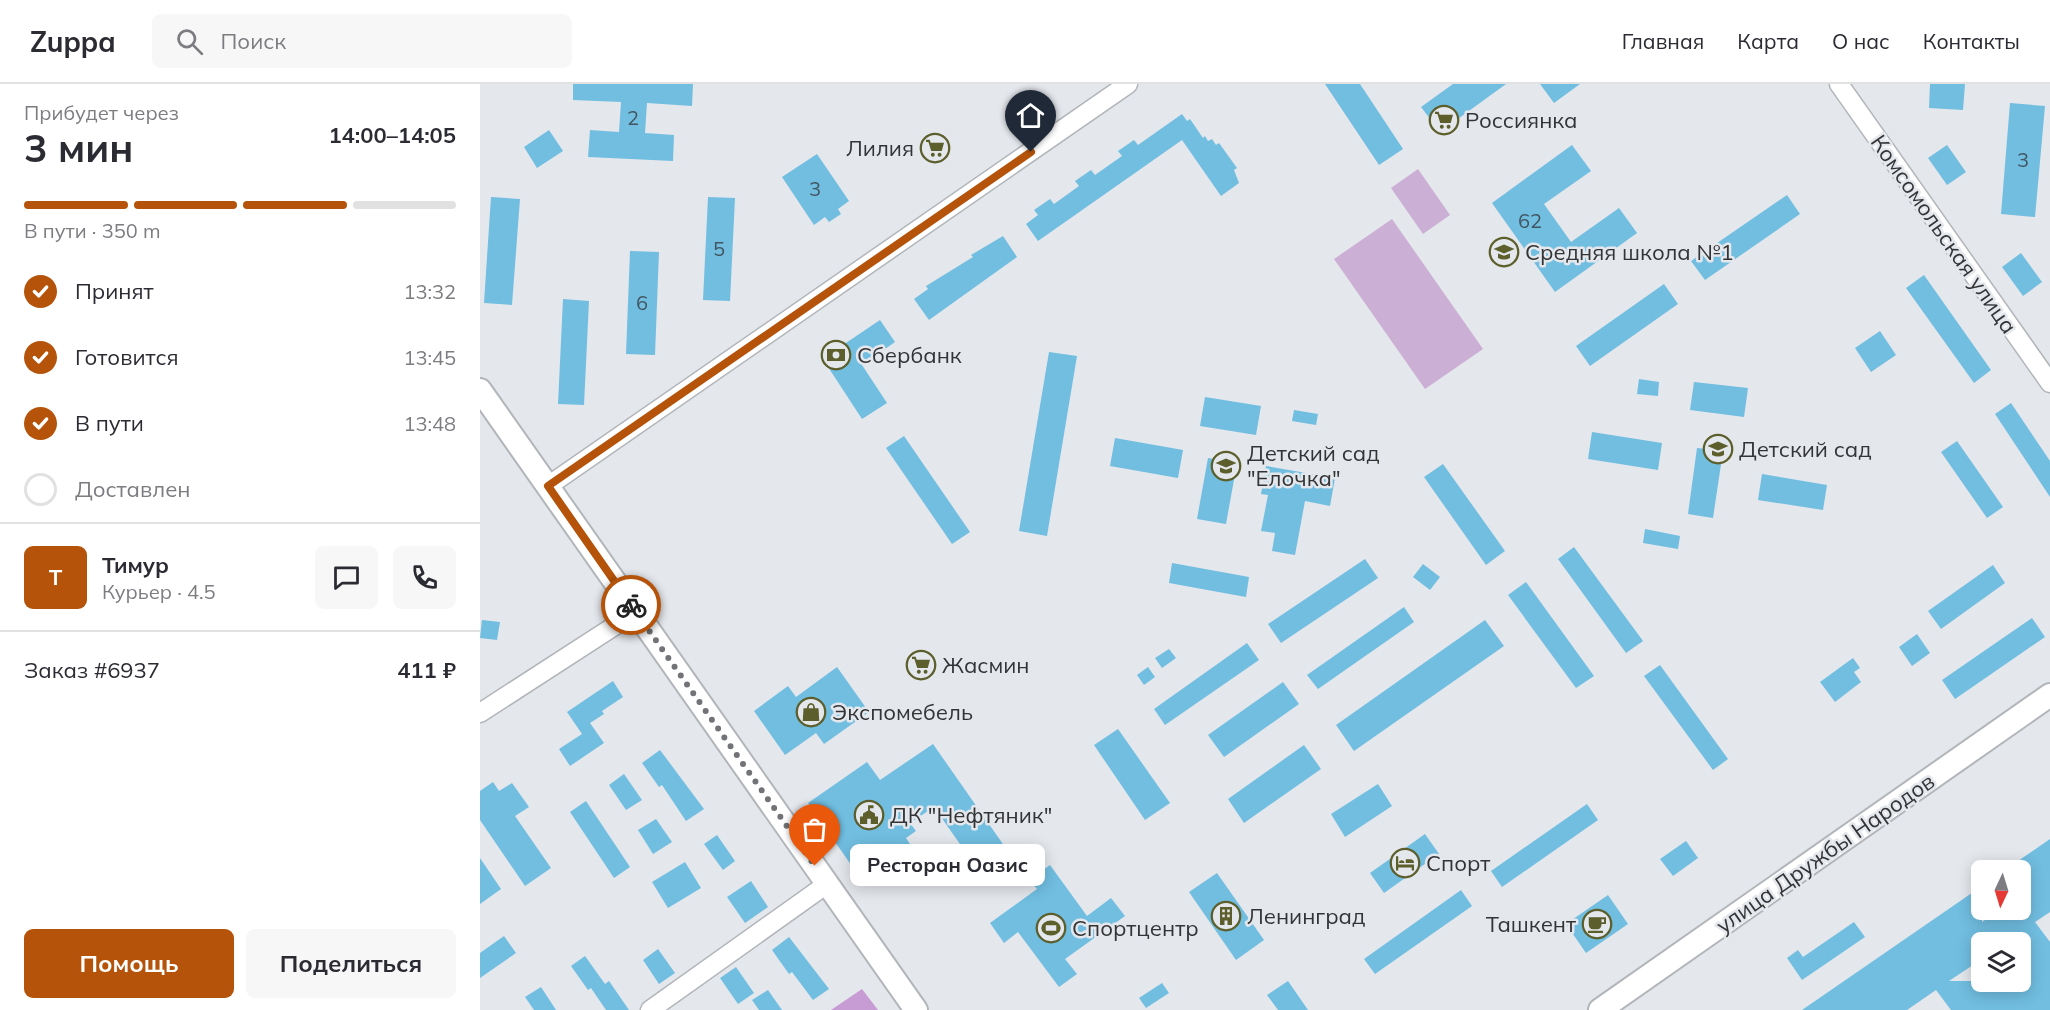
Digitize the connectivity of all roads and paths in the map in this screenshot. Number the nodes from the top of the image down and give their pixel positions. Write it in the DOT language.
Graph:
graph roads {
  1 [pos="1128,84"];
  2 [pos="1839,84"];
  3 [pos="2050,383"];
  4 [pos="480,390"];
  5 [pos="548,486"];
  6 [pos="636,612"];
  7 [pos="2050,695"];
  8 [pos="480,713"];
  9 [pos="827,884"];
  10 [pos="651,1010"];
  11 [pos="916,1010"];
  12 [pos="1600,1010"];
  1 -- 5 [label="street"];
  2 -- 3 [label="street, Комсомольская улица"];
  4 -- 5 [label="main road"];
  5 -- 6 [label="main road"];
  6 -- 8 [label="street"];
  6 -- 9 [label="main road"];
  7 -- 12 [label="main road, улица Дружбы Народов"];
  9 -- 10 [label="street"];
  9 -- 11 [label="main road"];
}
